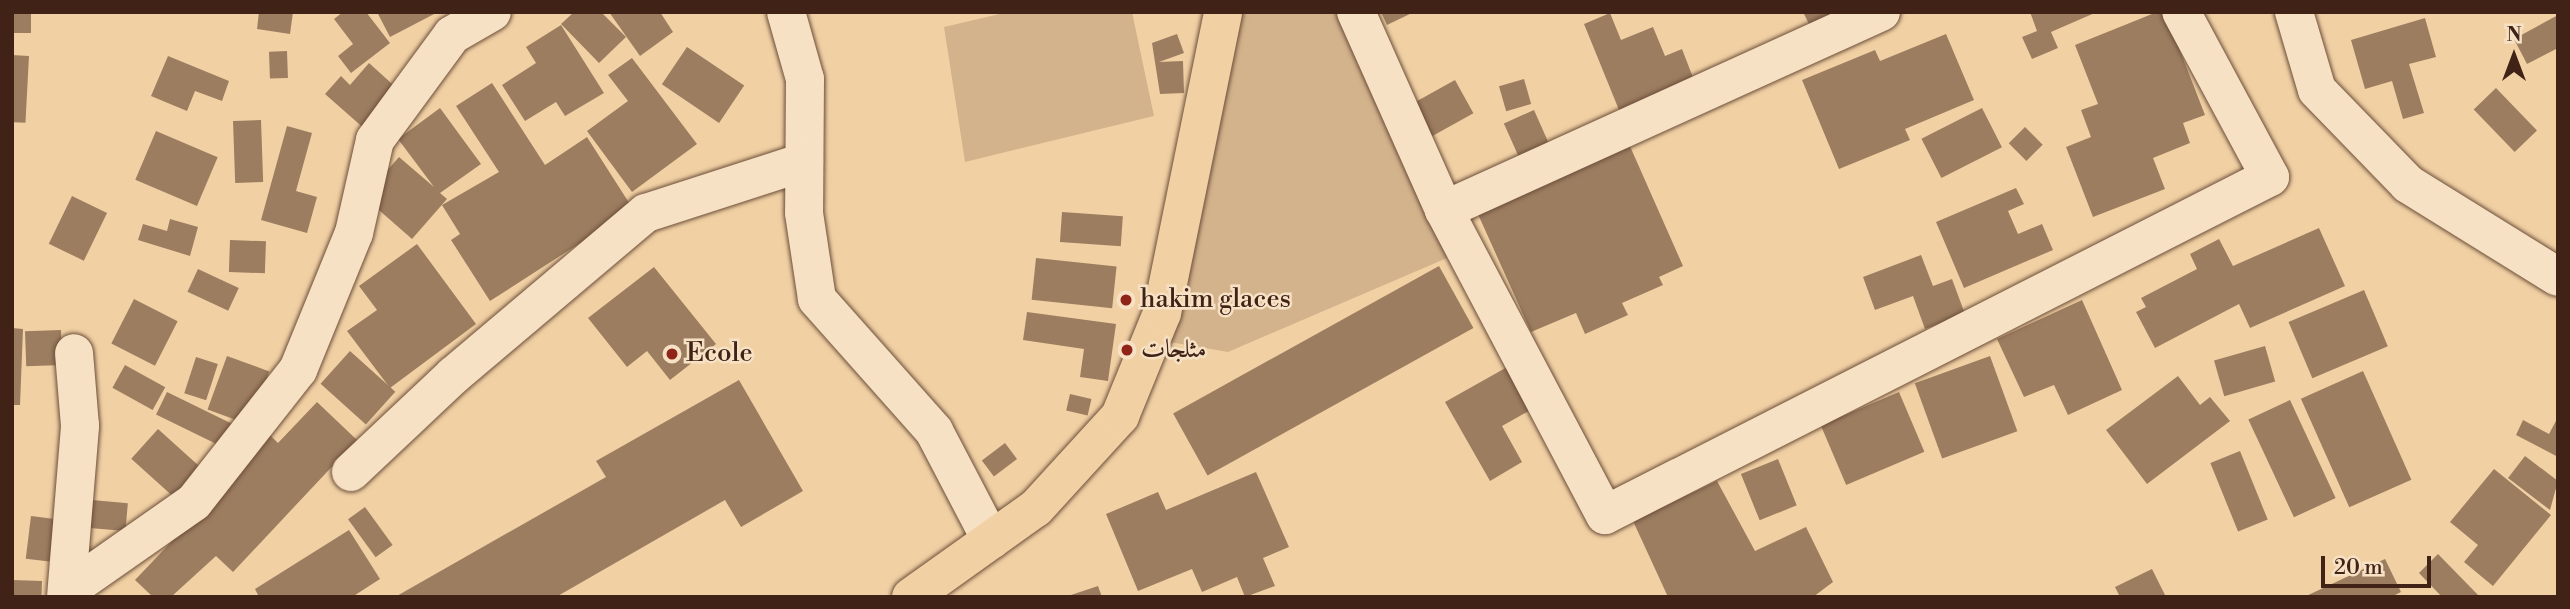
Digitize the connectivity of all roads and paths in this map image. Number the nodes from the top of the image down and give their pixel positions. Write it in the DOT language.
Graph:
graph roads {
  1 [pos="492,12"];
  2 [pos="786,12"];
  3 [pos="1223,12"];
  4 [pos="1356,12"];
  5 [pos="1881,12"];
  6 [pos="2181,12"];
  7 [pos="2294,12"];
  8 [pos="804,162"];
  9 [pos="1444,210"];
  10 [pos="2558,277"];
  11 [pos="74,353"];
  12 [pos="351,472"];
  13 [pos="992,540"];
  14 [pos="66,594"];
  15 [pos="911,597"];
  1 -- 14 [label="street"];
  2 -- 8 [label="street"];
  3 -- 13 [label="main road"];
  4 -- 9 [label="street"];
  5 -- 9 [label="street"];
  6 -- 9 [label="street"];
  7 -- 10 [label="street"];
  8 -- 12 [label="street"];
  8 -- 13 [label="street"];
  11 -- 14 [label="street"];
  13 -- 15 [label="main road"];
}
